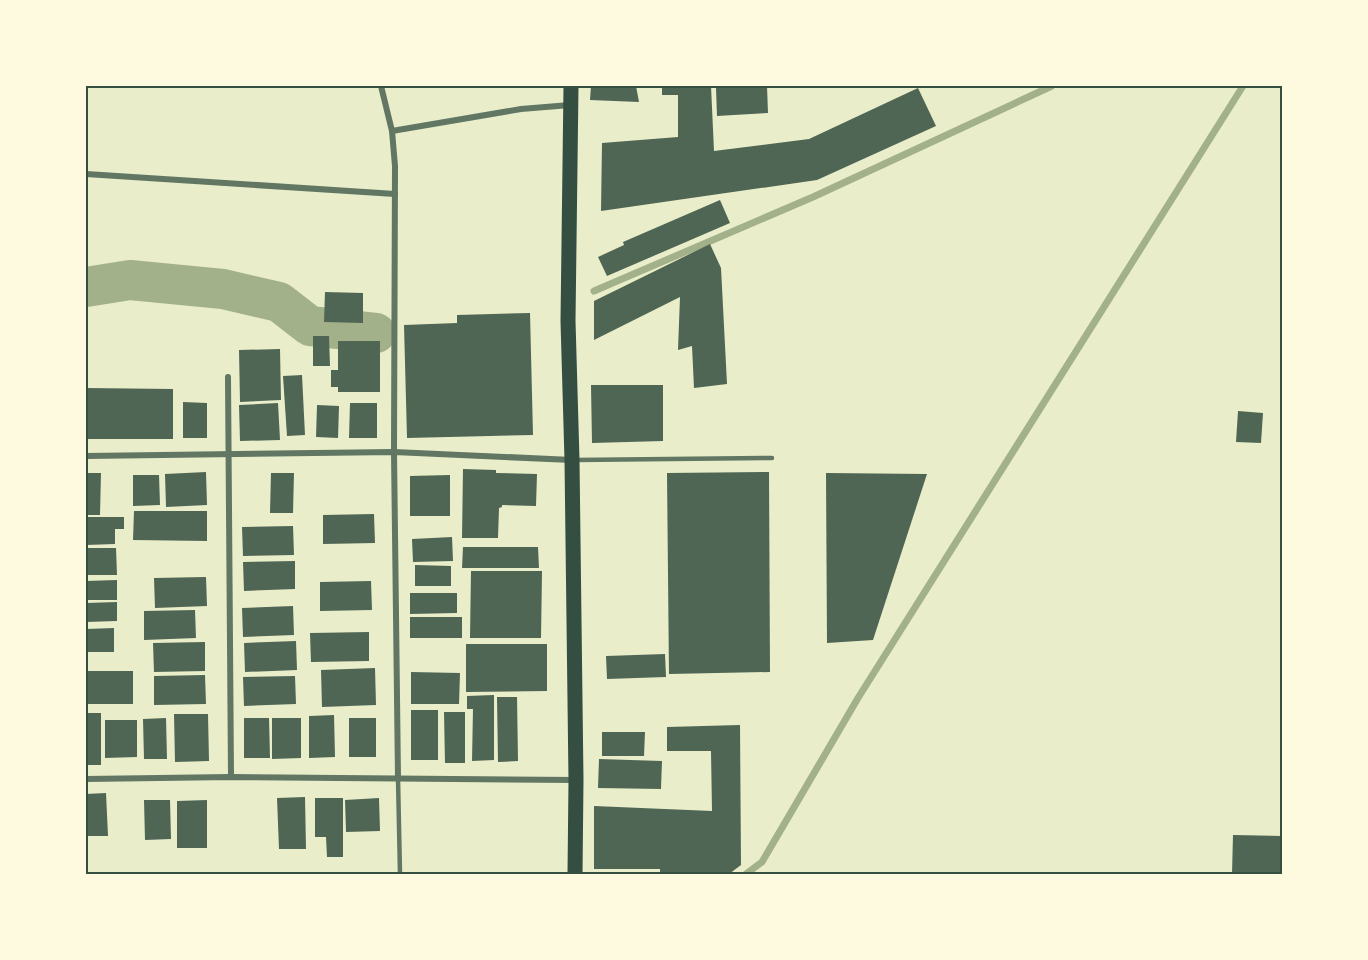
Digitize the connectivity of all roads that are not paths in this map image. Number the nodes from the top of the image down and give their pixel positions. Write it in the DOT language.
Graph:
graph roads {
  1 [pos="381,86"];
  2 [pos="571,86"];
  3 [pos="571,105"];
  4 [pos="392,131"];
  5 [pos="86,174"];
  6 [pos="395,194"];
  7 [pos="228,377"];
  8 [pos="394,452"];
  9 [pos="228,454"];
  10 [pos="86,456"];
  11 [pos="772,458"];
  12 [pos="572,460"];
  13 [pos="231,777"];
  14 [pos="398,778"];
  15 [pos="86,779"];
  16 [pos="576,780"];
  17 [pos="400,874"];
  18 [pos="575,874"];
  1 -- 4 [label="street"];
  2 -- 3 [label="main road"];
  3 -- 4 [label="street"];
  3 -- 12 [label="main road"];
  4 -- 6 [label="street"];
  5 -- 6 [label="street"];
  6 -- 8 [label="street"];
  7 -- 9 [label="street"];
  8 -- 9 [label="street"];
  8 -- 12 [label="street"];
  8 -- 14 [label="street"];
  9 -- 10 [label="street"];
  9 -- 13 [label="street"];
  11 -- 12 [label="lane"];
  12 -- 16 [label="main road"];
  13 -- 14 [label="street"];
  13 -- 15 [label="street"];
  14 -- 16 [label="street"];
  14 -- 17 [label="lane"];
  16 -- 18 [label="main road"];
}
